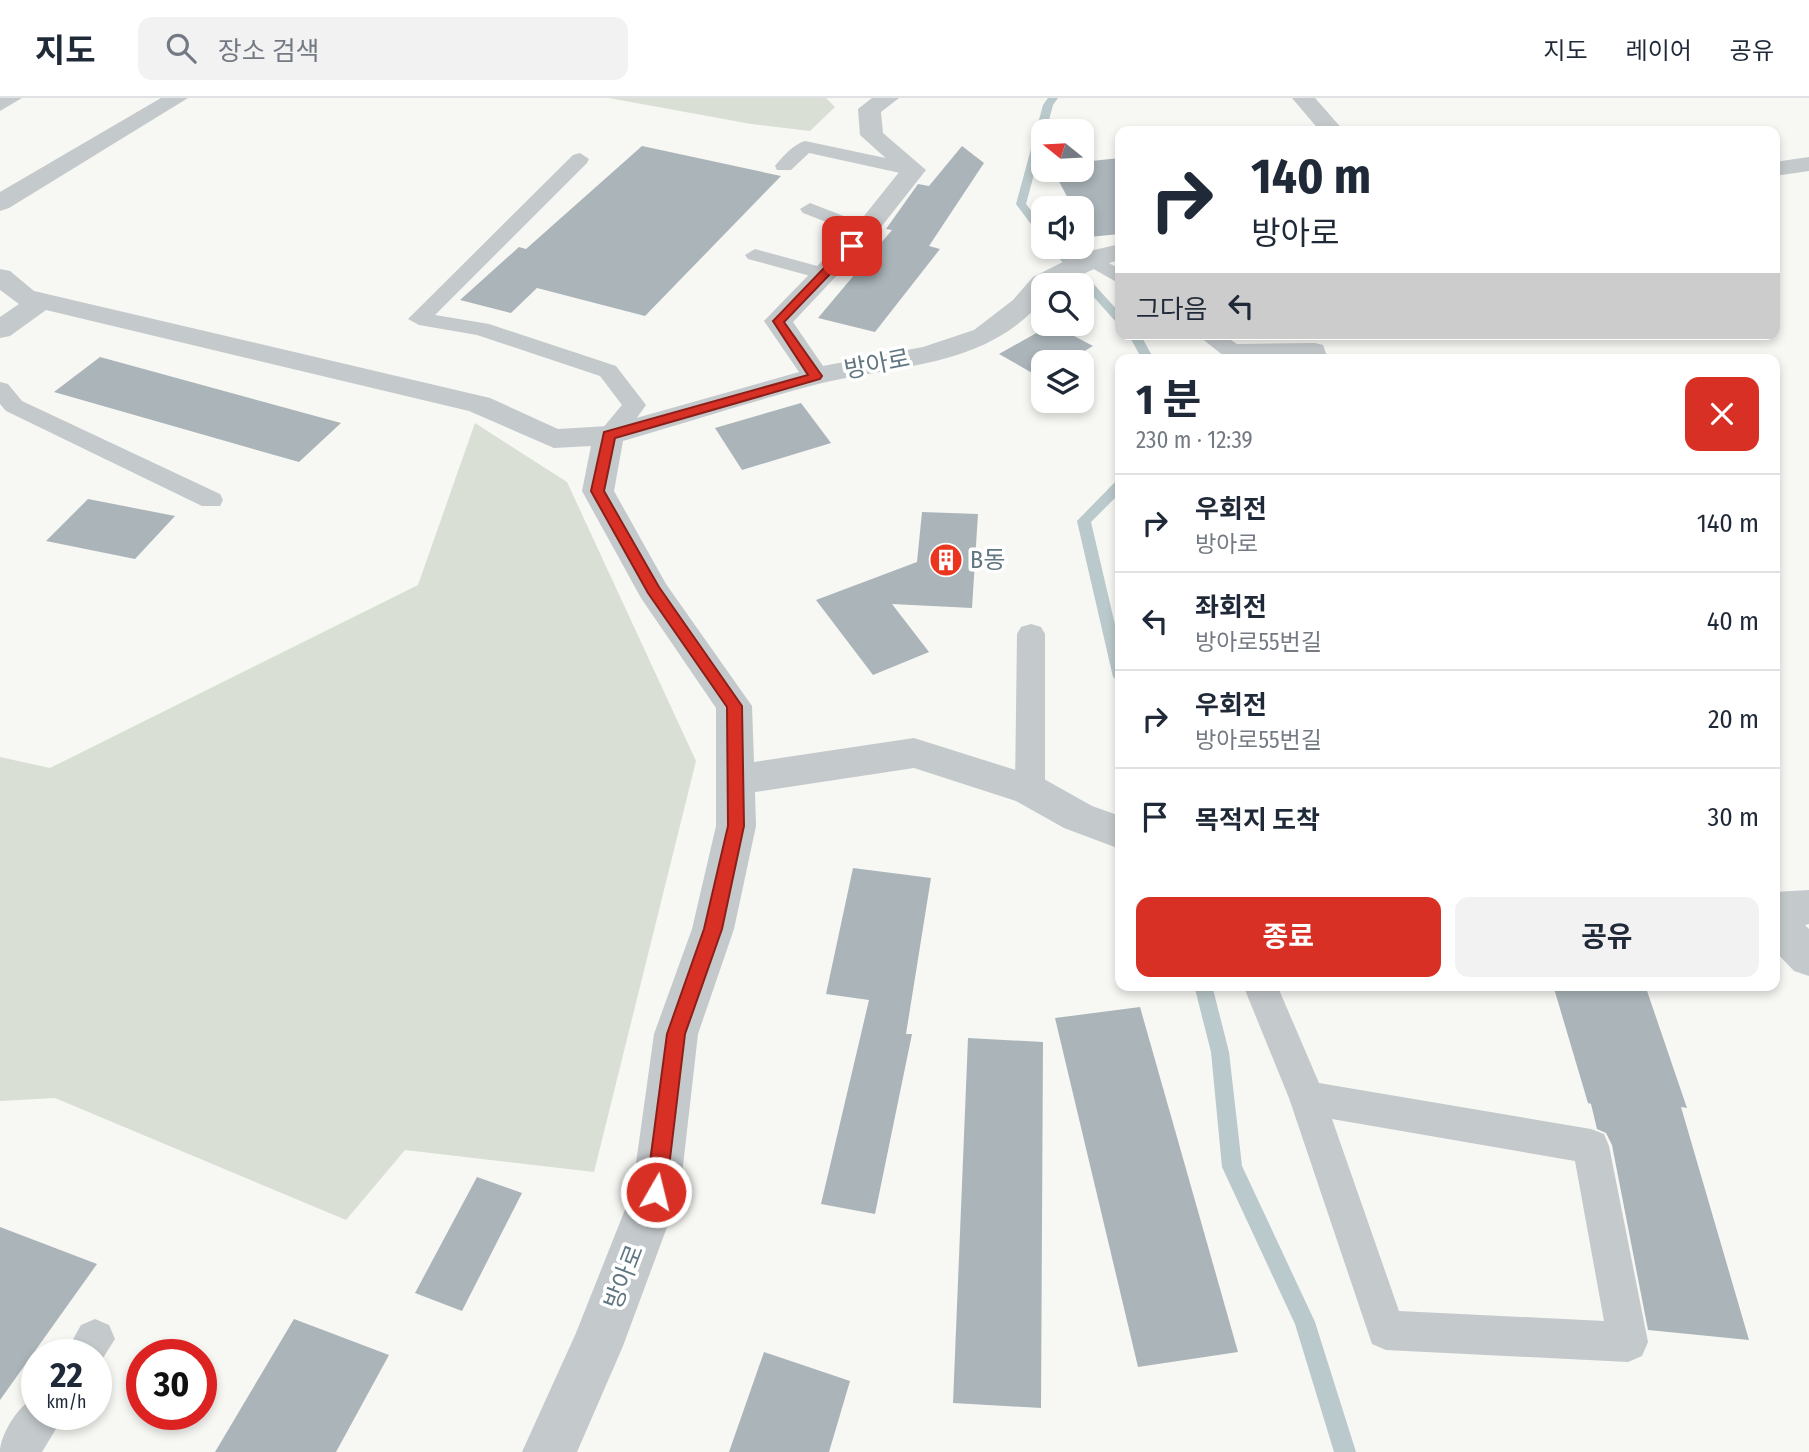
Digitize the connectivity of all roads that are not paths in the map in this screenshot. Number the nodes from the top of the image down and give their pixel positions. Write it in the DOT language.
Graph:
graph roads {
  1 [pos="13,98"];
  2 [pos="177,98"];
  3 [pos="888,98"];
  4 [pos="1303,98"];
  5 [pos="0,106"];
  6 [pos="1328,126"];
  7 [pos="580,159"];
  8 [pos="1809,164"];
  9 [pos="784,166"];
  10 [pos="1780,168"];
  11 [pos="914,170"];
  12 [pos="0,204"];
  13 [pos="810,209"];
  14 [pos="865,232"];
  15 [pos="1115,253"];
  16 [pos="755,255"];
  17 [pos="1094,257"];
  18 [pos="1088,259"];
  19 [pos="1092,259"];
  20 [pos="825,274"];
  21 [pos="1115,275"];
  22 [pos="0,277"];
  23 [pos="41,301"];
  24 [pos="0,331"];
  25 [pos="1214,340"];
  26 [pos="1232,354"];
  27 [pos="1249,354"];
  28 [pos="1316,354"];
  29 [pos="816,376"];
  30 [pos="0,389"];
  31 [pos="609,435"];
  32 [pos="211,500"];
  33 [pos="1031,634"];
  34 [pos="736,780"];
  35 [pos="1030,790"];
  36 [pos="1115,831"];
  37 [pos="1809,907"];
  38 [pos="1780,909"];
  39 [pos="1780,927"];
  40 [pos="1809,958"];
  41 [pos="1262,991"];
  42 [pos="1307,1098"];
  43 [pos="33,1430"];
  44 [pos="17,1452"];
  45 [pos="549,1452"];
  1 -- 5 [label="lane"];
  2 -- 12 [label="street"];
  3 -- 11 [label="street"];
  4 -- 6 [label="street"];
  7 -- 31 [label="lane"];
  8 -- 10 [label="street"];
  9 -- 11 [label="lane"];
  11 -- 14 [label="street"];
  13 -- 14 [label="lane"];
  14 -- 20 [label="street"];
  15 -- 17 [label="street, 방아로"];
  16 -- 20 [label="lane"];
  18 -- 29 [label="street, 방아로"];
  19 -- 21 [label="lane"];
  20 -- 29 [label="street"];
  22 -- 23 [label="street"];
  23 -- 24 [label="street"];
  23 -- 31 [label="street"];
  25 -- 26 [label="lane"];
  27 -- 28 [label="lane"];
  29 -- 31 [label="street, 방아로"];
  30 -- 32 [label="lane"];
  31 -- 34 [label="street, 방아로"];
  33 -- 35 [label="lane"];
  34 -- 35 [label="street"];
  34 -- 45 [label="street, 방아로"];
  35 -- 36 [label="street"];
  37 -- 38 [label="street"];
  39 -- 40 [label="street"];
  41 -- 42 [label="lane"];
  42 -- 42 [label="lane"];
  43 -- 44 [label="lane"];
}
